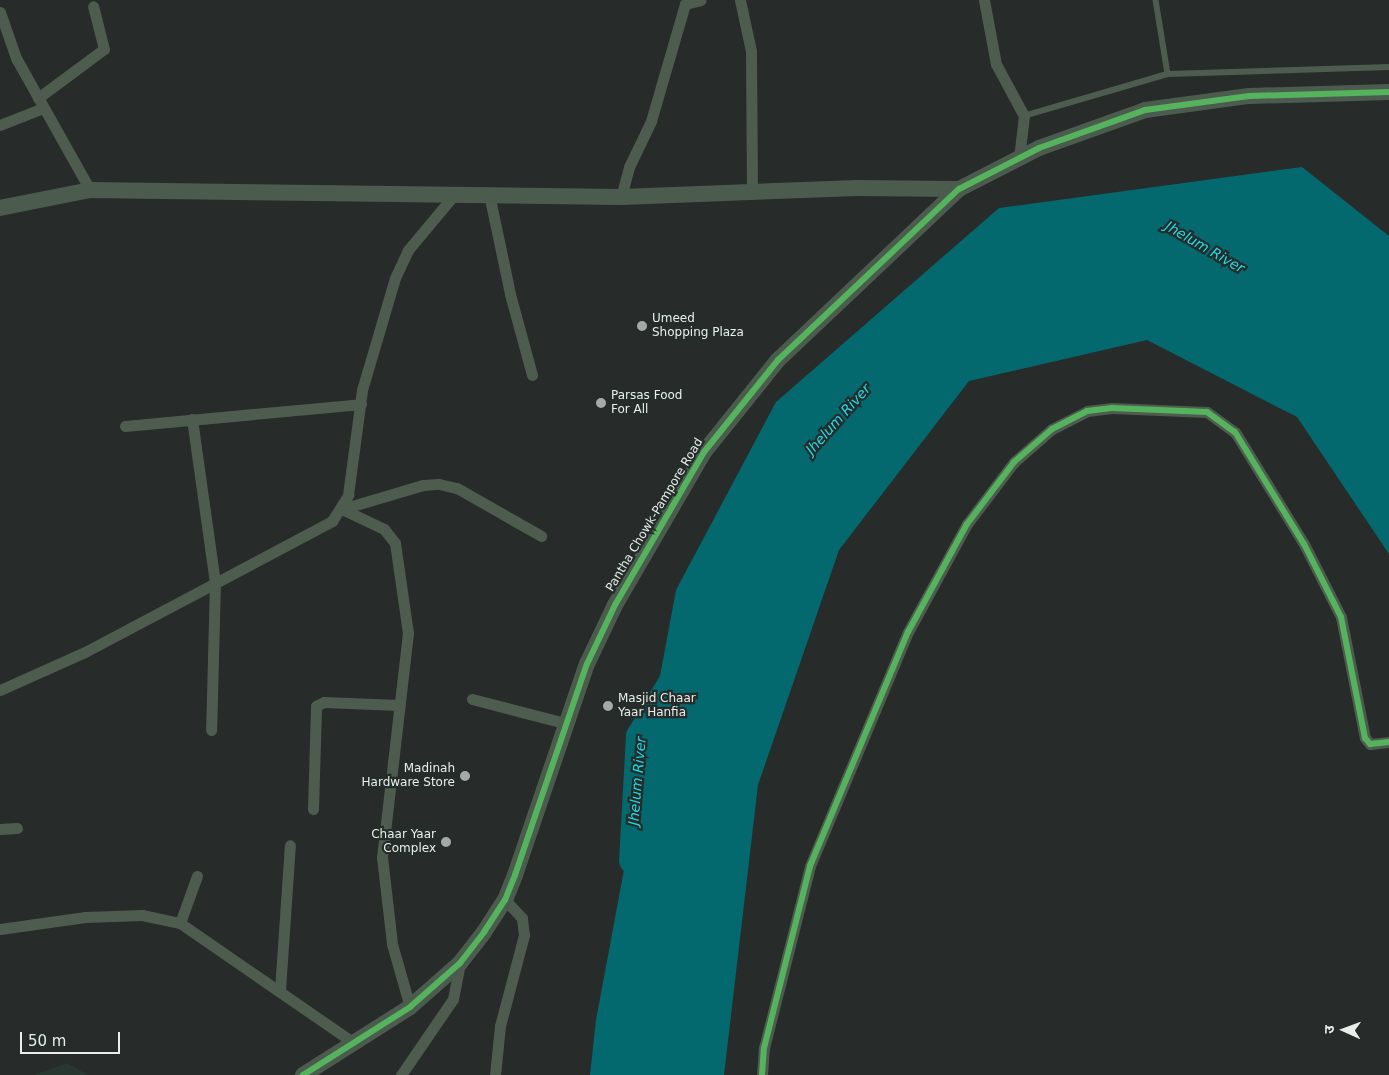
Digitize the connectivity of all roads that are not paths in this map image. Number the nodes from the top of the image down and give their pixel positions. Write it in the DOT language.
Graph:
graph roads {
  1 [pos="701,0"];
  2 [pos="740,0"];
  3 [pos="984,0"];
  4 [pos="1156,0"];
  5 [pos="92,6"];
  6 [pos="0,12"];
  7 [pos="1389,67"];
  8 [pos="1168,74"];
  9 [pos="1389,92"];
  10 [pos="40,103"];
  11 [pos="1024,116"];
  12 [pos="0,125"];
  13 [pos="1020,158"];
  14 [pos="959,189"];
  15 [pos="90,190"];
  16 [pos="752,193"];
  17 [pos="489,194"];
  18 [pos="454,195"];
  19 [pos="621,197"];
  20 [pos="0,208"];
  21 [pos="532,375"];
  22 [pos="361,404"];
  23 [pos="192,419"];
  24 [pos="125,426"];
  25 [pos="342,509"];
  26 [pos="541,536"];
  27 [pos="215,582"];
  28 [pos="0,690"];
  29 [pos="472,699"];
  30 [pos="399,705"];
  31 [pos="564,722"];
  32 [pos="212,730"];
  33 [pos="1389,742"];
  34 [pos="313,809"];
  35 [pos="16,828"];
  36 [pos="0,829"];
  37 [pos="290,845"];
  38 [pos="198,876"];
  39 [pos="505,900"];
  40 [pos="180,923"];
  41 [pos="0,929"];
  42 [pos="460,963"];
  43 [pos="280,990"];
  44 [pos="410,1007"];
  45 [pos="354,1043"];
  46 [pos="303,1075"];
  47 [pos="401,1075"];
  48 [pos="495,1075"];
  49 [pos="762,1075"];
  1 -- 19 [label="street"];
  2 -- 16 [label="street"];
  3 -- 11 [label="street"];
  4 -- 8 [label="lane"];
  5 -- 10 [label="street"];
  6 -- 10 [label="street"];
  7 -- 8 [label="lane"];
  8 -- 11 [label="lane"];
  9 -- 13 [label="main road, Pantha Chowk-Pampore Road"];
  10 -- 12 [label="street"];
  10 -- 15 [label="street"];
  11 -- 13 [label="street"];
  13 -- 14 [label="main road, Pantha Chowk-Pampore Road"];
  14 -- 16 [label="main road"];
  14 -- 31 [label="main road, Pantha Chowk-Pampore Road"];
  15 -- 18 [label="main road"];
  15 -- 20 [label="main road"];
  16 -- 19 [label="main road"];
  17 -- 18 [label="main road"];
  17 -- 19 [label="main road"];
  17 -- 21 [label="street"];
  18 -- 22 [label="street"];
  22 -- 23 [label="street"];
  22 -- 25 [label="street"];
  23 -- 24 [label="street"];
  23 -- 27 [label="street"];
  25 -- 26 [label="street"];
  25 -- 27 [label="street"];
  25 -- 30 [label="street"];
  27 -- 28 [label="street"];
  27 -- 32 [label="street"];
  29 -- 31 [label="street"];
  30 -- 34 [label="street"];
  30 -- 44 [label="street"];
  31 -- 39 [label="main road, Pantha Chowk-Pampore Road"];
  33 -- 49 [label="street"];
  35 -- 36 [label="street"];
  37 -- 43 [label="street"];
  38 -- 40 [label="street"];
  39 -- 42 [label="main road, Pantha Chowk-Pampore Road"];
  39 -- 48 [label="street"];
  40 -- 41 [label="street"];
  40 -- 43 [label="street"];
  42 -- 44 [label="main road, Pantha Chowk-Pampore Road"];
  42 -- 47 [label="street"];
  43 -- 45 [label="street"];
  44 -- 45 [label="main road, Pantha Chowk-Pampore Road"];
  45 -- 46 [label="main road, Pantha Chowk-Pampore Road"];
}
